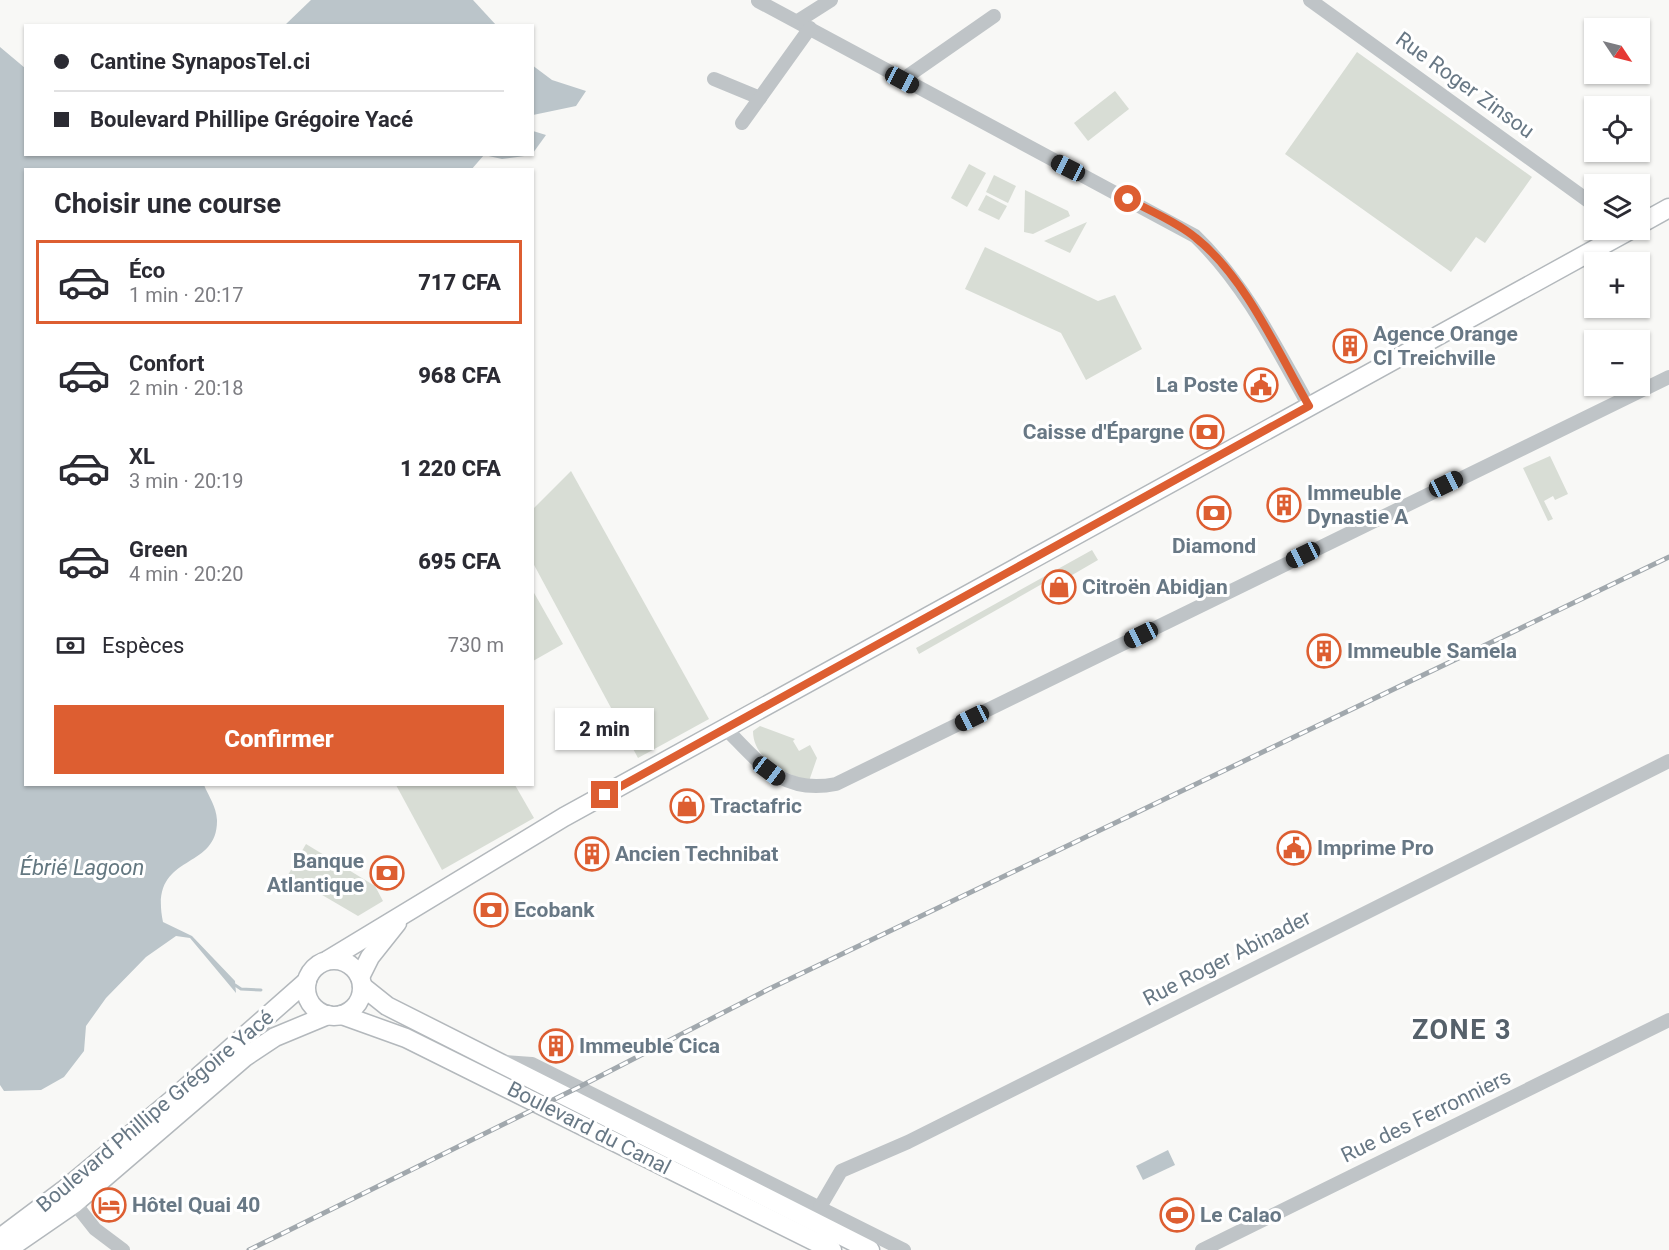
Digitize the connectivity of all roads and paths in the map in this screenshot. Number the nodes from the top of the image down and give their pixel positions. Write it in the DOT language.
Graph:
graph roads {
  1 [pos="831,0"];
  2 [pos="1310,0"];
  3 [pos="758,1"];
  4 [pos="993,16"];
  5 [pos="804,24"];
  6 [pos="714,79"];
  7 [pos="902,80"];
  8 [pos="760,98"];
  9 [pos="742,123"];
  10 [pos="1584,198"];
  11 [pos="1669,208"];
  12 [pos="1650,218"];
  13 [pos="1611,240"];
  14 [pos="1669,377"];
  15 [pos="1309,406"];
  16 [pos="725,728"];
  17 [pos="1669,761"];
  18 [pos="406,913"];
  19 [pos="328,960"];
  20 [pos="307,981"];
  21 [pos="361,981"];
  22 [pos="335,1015"];
  23 [pos="1669,1020"];
  24 [pos="498,1062"];
  25 [pos="69,1196"];
  26 [pos="819,1207"];
  27 [pos="0,1238"];
  28 [pos="7,1250"];
  29 [pos="123,1250"];
  30 [pos="832,1250"];
  31 [pos="870,1250"];
  32 [pos="904,1250"];
  33 [pos="1202,1250"];
  1 -- 5 [label="street"];
  2 -- 10 [label="street, Rue Roger Zinsou"];
  3 -- 5 [label="street"];
  4 -- 7 [label="street"];
  5 -- 7 [label="street"];
  5 -- 8 [label="street"];
  6 -- 8 [label="street"];
  7 -- 15 [label="street"];
  8 -- 9 [label="street"];
  11 -- 12 [label="main road"];
  13 -- 15 [label="main road"];
  14 -- 16 [label="street"];
  15 -- 16 [label="main road"];
  16 -- 18 [label="main road"];
  17 -- 26 [label="street, Rue Roger Abinader"];
  18 -- 19 [label="main road"];
  18 -- 21 [label="main road"];
  19 -- 20 [label="main road"];
  19 -- 21 [label="main road"];
  20 -- 22 [label="main road"];
  20 -- 25 [label="main road, Boulevard Phillipe Grégoire Yacé"];
  21 -- 22 [label="main road"];
  21 -- 24 [label="main road, Boulevard du Canal"];
  22 -- 25 [label="main road, Boulevard Phillipe Grégoire Yacé"];
  22 -- 30 [label="main road, Boulevard du Canal"];
  23 -- 33 [label="street, Rue des Ferronniers"];
  24 -- 26 [label="street, Boulevard du Canal"];
  24 -- 31 [label="main road, Boulevard du Canal"];
  25 -- 27 [label="main road, Boulevard Phillipe Grégoire Yacé"];
  25 -- 28 [label="main road, Boulevard Phillipe Grégoire Yacé"];
  25 -- 29 [label="street"];
  26 -- 32 [label="street, Boulevard du Canal"];
}
